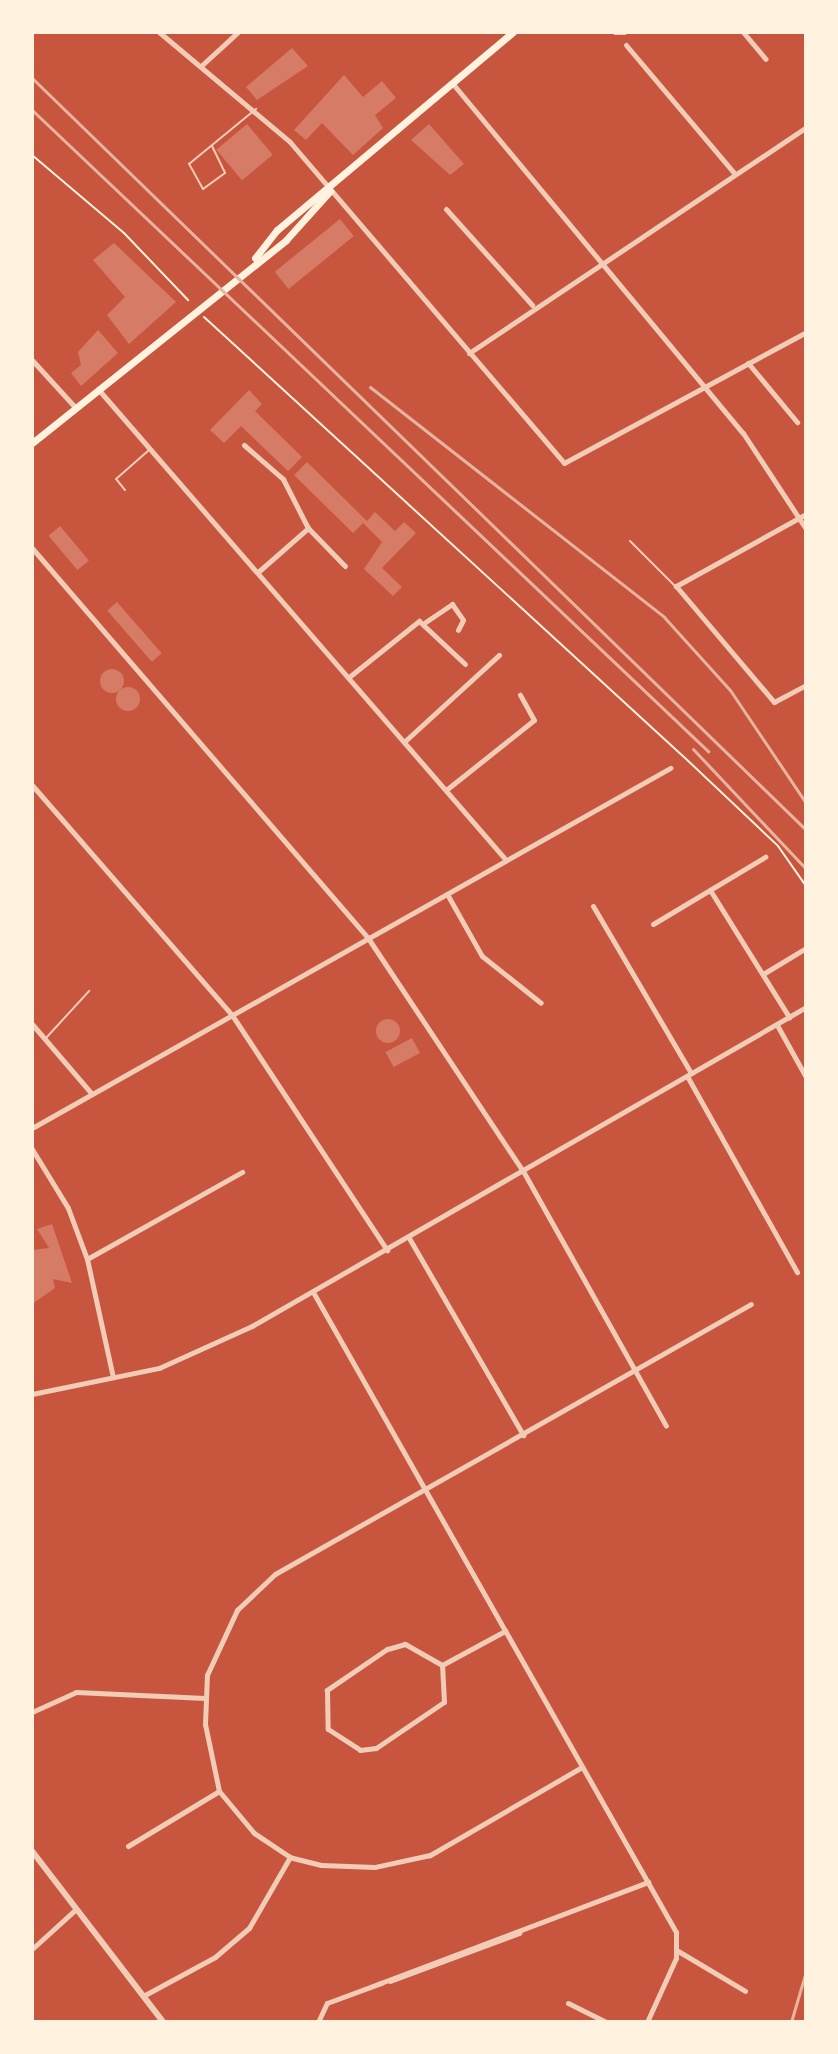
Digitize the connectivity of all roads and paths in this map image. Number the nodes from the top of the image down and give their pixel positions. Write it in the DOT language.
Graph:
graph roads {
  1 [pos="159,32"];
  2 [pos="238,32"];
  3 [pos="513,32"];
  4 [pos="743,32"];
  5 [pos="626,45"];
  6 [pos="766,59"];
  7 [pos="202,65"];
  8 [pos="453,84"];
  9 [pos="256,109"];
  10 [pos="806,127"];
  11 [pos="212,146"];
  12 [pos="32,155"];
  13 [pos="734,173"];
  14 [pos="330,191"];
  15 [pos="446,209"];
  16 [pos="255,258"];
  17 [pos="600,261"];
  18 [pos="188,300"];
  19 [pos="532,305"];
  20 [pos="203,317"];
  21 [pos="806,332"];
  22 [pos="469,353"];
  23 [pos="32,360"];
  24 [pos="748,363"];
  25 [pos="704,387"];
  26 [pos="97,388"];
  27 [pos="74,406"];
  28 [pos="797,422"];
  29 [pos="32,443"];
  30 [pos="244,445"];
  31 [pos="150,450"];
  32 [pos="125,490"];
  33 [pos="806,514"];
  34 [pos="799,518"];
  35 [pos="308,528"];
  36 [pos="806,529"];
  37 [pos="630,541"];
  38 [pos="32,548"];
  39 [pos="345,566"];
  40 [pos="258,572"];
  41 [pos="676,586"];
  42 [pos="424,623"];
  43 [pos="458,630"];
  44 [pos="499,655"];
  45 [pos="465,664"];
  46 [pos="349,677"];
  47 [pos="806,685"];
  48 [pos="520,695"];
  49 [pos="404,742"];
  50 [pos="684,757"];
  51 [pos="670,768"];
  52 [pos="32,785"];
  53 [pos="446,790"];
  54 [pos="765,857"];
  55 [pos="506,860"];
  56 [pos="806,886"];
  57 [pos="710,890"];
  58 [pos="447,894"];
  59 [pos="593,906"];
  60 [pos="653,924"];
  61 [pos="368,938"];
  62 [pos="806,948"];
  63 [pos="763,974"];
  64 [pos="89,991"];
  65 [pos="541,1003"];
  66 [pos="806,1007"];
  67 [pos="232,1015"];
  68 [pos="789,1017"];
  69 [pos="32,1024"];
  70 [pos="777,1025"];
  71 [pos="45,1038"];
  72 [pos="689,1075"];
  73 [pos="806,1077"];
  74 [pos="92,1094"];
  75 [pos="32,1128"];
  76 [pos="32,1149"];
  77 [pos="523,1171"];
  78 [pos="242,1172"];
  79 [pos="409,1238"];
  80 [pos="387,1250"];
  81 [pos="87,1259"];
  82 [pos="797,1272"];
  83 [pos="313,1292"];
  84 [pos="751,1304"];
  85 [pos="635,1370"];
  86 [pos="113,1377"];
  87 [pos="32,1394"];
  88 [pos="666,1426"];
  89 [pos="523,1435"];
  90 [pos="426,1491"];
  91 [pos="505,1631"];
  92 [pos="442,1665"];
  93 [pos="205,1698"];
  94 [pos="32,1712"];
  95 [pos="582,1767"];
  96 [pos="219,1791"];
  97 [pos="128,1846"];
  98 [pos="32,1851"];
  99 [pos="290,1857"];
  100 [pos="648,1882"];
  101 [pos="76,1909"];
  102 [pos="32,1949"];
  103 [pos="678,1951"];
  104 [pos="745,1991"];
  105 [pos="143,1996"];
  106 [pos="568,2003"];
  107 [pos="317,2019"];
  108 [pos="163,2022"];
  109 [pos="606,2022"];
  110 [pos="647,2022"];
  1 -- 7 [label="street"];
  2 -- 7 [label="street"];
  3 -- 8 [label="main road"];
  4 -- 6 [label="street"];
  5 -- 13 [label="street"];
  7 -- 9 [label="street"];
  8 -- 14 [label="main road"];
  8 -- 17 [label="street"];
  9 -- 11 [label="lane"];
  9 -- 14 [label="street"];
  10 -- 13 [label="street"];
  11 -- 11 [label="lane"];
  12 -- 18 [label="path"];
  13 -- 17 [label="street"];
  14 -- 16 [label="main road"];
  14 -- 16 [label="main road"];
  14 -- 22 [label="street"];
  15 -- 19 [label="street"];
  16 -- 26 [label="main road"];
  17 -- 19 [label="street"];
  17 -- 25 [label="street"];
  19 -- 22 [label="street"];
  20 -- 50 [label="path"];
  21 -- 24 [label="street"];
  22 -- 25 [label="street"];
  23 -- 27 [label="street"];
  24 -- 25 [label="street"];
  24 -- 28 [label="street"];
  25 -- 34 [label="street"];
  26 -- 27 [label="main road"];
  26 -- 31 [label="street"];
  27 -- 29 [label="main road"];
  30 -- 35 [label="street"];
  31 -- 32 [label="lane"];
  31 -- 40 [label="street"];
  33 -- 34 [label="street"];
  34 -- 36 [label="street"];
  34 -- 41 [label="street"];
  35 -- 39 [label="street"];
  35 -- 40 [label="street"];
  37 -- 41 [label="lane"];
  38 -- 61 [label="street"];
  40 -- 46 [label="street"];
  41 -- 47 [label="street"];
  42 -- 43 [label="street"];
  42 -- 45 [label="street"];
  42 -- 46 [label="street"];
  44 -- 49 [label="street"];
  46 -- 49 [label="street"];
  48 -- 53 [label="street"];
  49 -- 53 [label="street"];
  50 -- 51 [label="path"];
  50 -- 56 [label="path"];
  51 -- 55 [label="street"];
  52 -- 67 [label="street"];
  53 -- 55 [label="street"];
  54 -- 57 [label="street"];
  55 -- 58 [label="street"];
  57 -- 60 [label="street"];
  57 -- 63 [label="street"];
  58 -- 61 [label="street"];
  58 -- 65 [label="street"];
  59 -- 72 [label="street"];
  61 -- 67 [label="street"];
  61 -- 77 [label="street"];
  62 -- 63 [label="street"];
  63 -- 68 [label="street"];
  64 -- 71 [label="lane"];
  66 -- 68 [label="street"];
  67 -- 74 [label="street"];
  67 -- 80 [label="street"];
  68 -- 70 [label="street"];
  69 -- 71 [label="street"];
  70 -- 72 [label="street"];
  70 -- 73 [label="street"];
  71 -- 74 [label="street"];
  72 -- 77 [label="street"];
  72 -- 82 [label="street"];
  74 -- 75 [label="street"];
  76 -- 81 [label="street"];
  77 -- 79 [label="street"];
  77 -- 85 [label="street"];
  78 -- 81 [label="street"];
  79 -- 80 [label="street"];
  79 -- 89 [label="street"];
  80 -- 83 [label="street"];
  81 -- 86 [label="street"];
  83 -- 86 [label="street"];
  83 -- 90 [label="street"];
  84 -- 85 [label="street"];
  85 -- 88 [label="street"];
  85 -- 89 [label="street"];
  86 -- 87 [label="street"];
  89 -- 90 [label="street"];
  90 -- 91 [label="street"];
  90 -- 93 [label="street"];
  91 -- 92 [label="street"];
  91 -- 95 [label="street"];
  92 -- 92 [label="street"];
  93 -- 94 [label="street"];
  93 -- 96 [label="street"];
  95 -- 99 [label="street"];
  95 -- 100 [label="street"];
  96 -- 97 [label="street"];
  96 -- 99 [label="street"];
  98 -- 101 [label="street"];
  99 -- 105 [label="street"];
  100 -- 103 [label="street"];
  100 -- 107 [label="street"];
  101 -- 102 [label="street"];
  101 -- 105 [label="street"];
  103 -- 104 [label="street"];
  103 -- 110 [label="street"];
  105 -- 108 [label="street"];
  106 -- 109 [label="street"];
}
